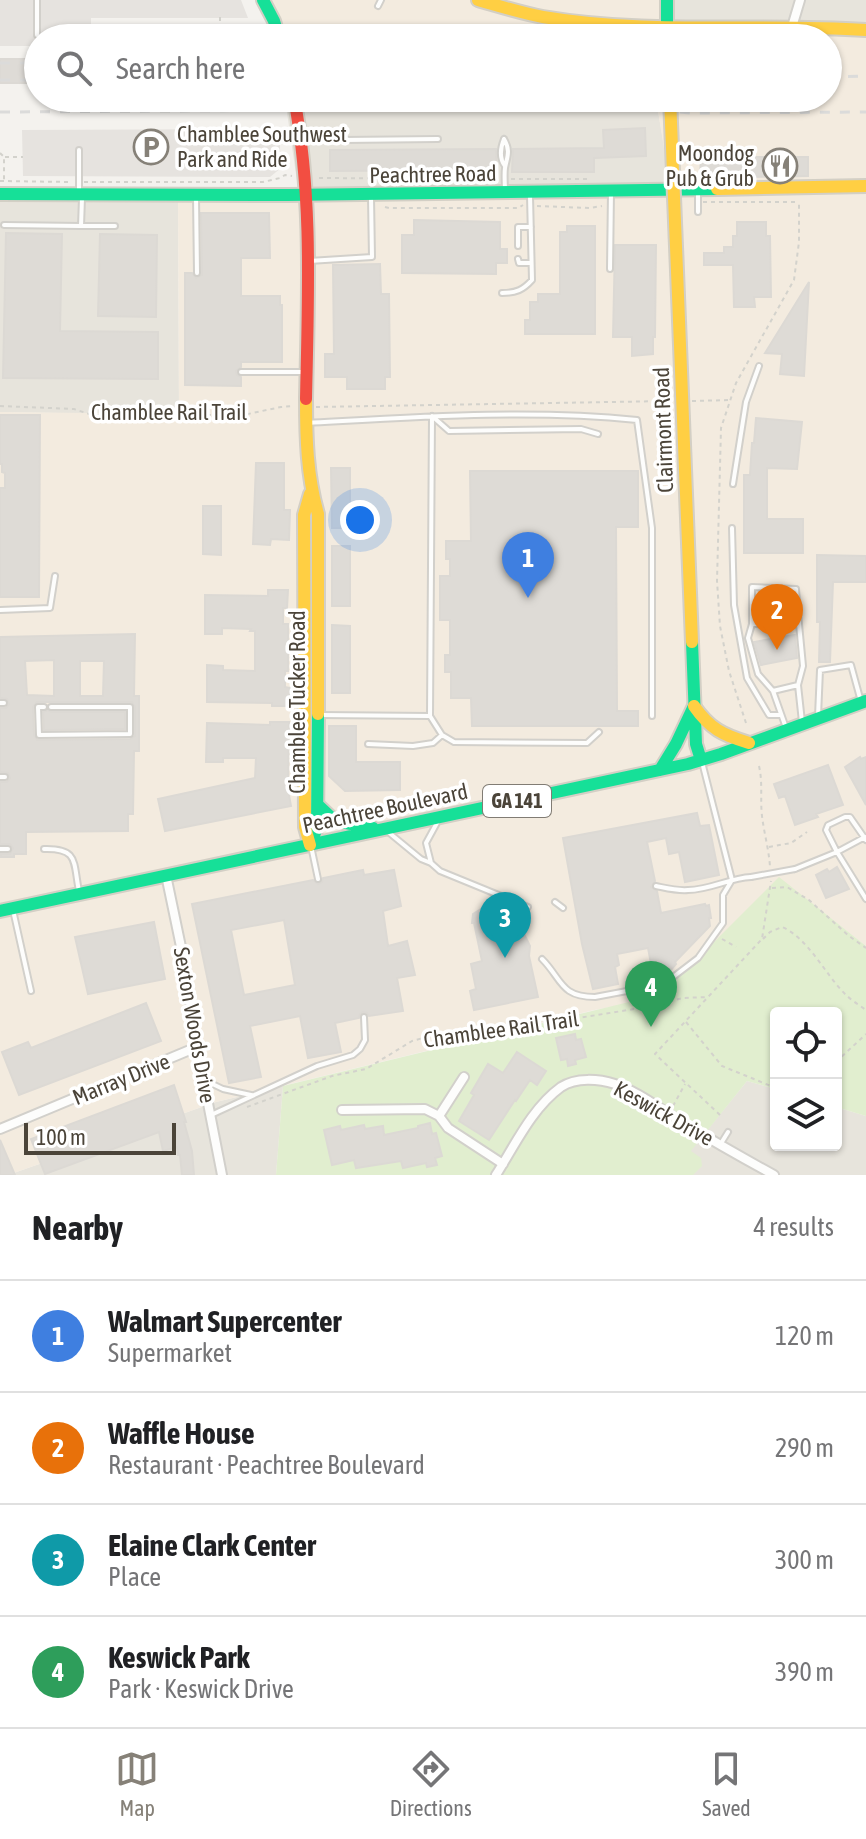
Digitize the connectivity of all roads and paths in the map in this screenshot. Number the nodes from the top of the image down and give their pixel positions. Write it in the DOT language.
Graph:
graph roads {
  1 [pos="37,0"];
  2 [pos="263,0"];
  3 [pos="381,0"];
  4 [pos="478,0"];
  5 [pos="667,0"];
  6 [pos="800,0"];
  7 [pos="378,6"];
  8 [pos="220,17"];
  9 [pos="37,24"];
  10 [pos="220,24"];
  11 [pos="275,24"];
  12 [pos="610,24"];
  13 [pos="667,24"];
  14 [pos="793,24"];
  15 [pos="842,29"];
  16 [pos="866,30"];
  17 [pos="298,112"];
  18 [pos="671,112"];
  19 [pos="438,139"];
  20 [pos="343,140"];
  21 [pos="79,150"];
  22 [pos="0,153"];
  23 [pos="4,157"];
  24 [pos="23,157"];
  25 [pos="505,166"];
  26 [pos="285,175"];
  27 [pos="330,178"];
  28 [pos="498,179"];
  29 [pos="513,179"];
  30 [pos="588,179"];
  31 [pos="68,182"];
  32 [pos="90,182"];
  33 [pos="1,185"];
  34 [pos="866,186"];
  35 [pos="698,190"];
  36 [pos="611,192"];
  37 [pos="505,193"];
  38 [pos="530,193"];
  39 [pos="81,194"];
  40 [pos="371,194"];
  41 [pos="196,195"];
  42 [pos="308,195"];
  43 [pos="799,202"];
  44 [pos="522,205"];
  45 [pos="542,206"];
  46 [pos="385,207"];
  47 [pos="589,208"];
  48 [pos="698,212"];
  49 [pos="4,225"];
  50 [pos="81,226"];
  51 [pos="115,226"];
  52 [pos="531,227"];
  53 [pos="518,246"];
  54 [pos="518,259"];
  55 [pos="309,261"];
  56 [pos="531,263"];
  57 [pos="610,269"];
  58 [pos="197,273"];
  59 [pos="502,293"];
  60 [pos="759,366"];
  61 [pos="241,372"];
  62 [pos="307,373"];
  63 [pos="731,400"];
  64 [pos="671,401"];
  65 [pos="686,401"];
  66 [pos="0,406"];
  67 [pos="291,406"];
  68 [pos="326,406"];
  69 [pos="432,416"];
  70 [pos="307,423"];
  71 [pos="598,434"];
  72 [pos="733,484"];
  73 [pos="311,493"];
  74 [pos="732,528"];
  75 [pos="55,576"];
  76 [pos="0,610"];
  77 [pos="752,624"];
  78 [pos="799,624"];
  79 [pos="798,685"];
  80 [pos="773,691"];
  81 [pos="864,702"];
  82 [pos="694,704"];
  83 [pos="44,707"];
  84 [pos="51,707"];
  85 [pos="318,714"];
  86 [pos="781,715"];
  87 [pos="430,716"];
  88 [pos="652,716"];
  89 [pos="818,718"];
  90 [pos="746,723"];
  91 [pos="802,724"];
  92 [pos="786,730"];
  93 [pos="599,732"];
  94 [pos="442,735"];
  95 [pos="749,743"];
  96 [pos="368,744"];
  97 [pos="701,760"];
  98 [pos="759,766"];
  99 [pos="660,770"];
  100 [pos="318,805"];
  101 [pos="441,817"];
  102 [pos="382,830"];
  103 [pos="807,832"];
  104 [pos="866,838"];
  105 [pos="310,845"];
  106 [pos="767,847"];
  107 [pos="0,849"];
  108 [pos="8,849"];
  109 [pos="44,849"];
  110 [pos="837,852"];
  111 [pos="431,863"];
  112 [pos="166,874"];
  113 [pos="318,879"];
  114 [pos="732,880"];
  115 [pos="656,886"];
  116 [pos="771,888"];
  117 [pos="80,893"];
  118 [pos="866,899"];
  119 [pos="555,902"];
  120 [pos="528,907"];
  121 [pos="563,908"];
  122 [pos="6,909"];
  123 [pos="721,938"];
  124 [pos="762,939"];
  125 [pos="736,947"];
  126 [pos="866,948"];
  127 [pos="542,959"];
  128 [pos="31,991"];
  129 [pos="708,997"];
  130 [pos="866,1010"];
  131 [pos="364,1017"];
  132 [pos="685,1021"];
  133 [pos="866,1034"];
  134 [pos="197,1047"];
  135 [pos="842,1056"];
  136 [pos="464,1077"];
  137 [pos="204,1080"];
  138 [pos="686,1083"];
  139 [pos="770,1086"];
  140 [pos="254,1096"];
  141 [pos="673,1106"];
  142 [pos="242,1108"];
  143 [pos="342,1110"];
  144 [pos="211,1115"];
  145 [pos="720,1115"];
  146 [pos="439,1116"];
  147 [pos="0,1129"];
  148 [pos="728,1132"];
  149 [pos="720,1145"];
  150 [pos="503,1164"];
  151 [pos="222,1175"];
  152 [pos="496,1175"];
  153 [pos="774,1175"];
  1 -- 9 [label="lane"];
  2 -- 11 [label="main road"];
  3 -- 7 [label="lane"];
  4 -- 12 [label="main road"];
  5 -- 13 [label="main road"];
  6 -- 14 [label="street"];
  8 -- 10 [label="path"];
  15 -- 16 [label="main road"];
  17 -- 42 [label="main road, Chamblee Tucker Road"];
  18 -- 82 [label="main road, Clairmont Road, bridge"];
  19 -- 20 [label="lane"];
  21 -- 39 [label="lane"];
  22 -- 23 [label="path"];
  23 -- 24 [label="path"];
  23 -- 33 [label="path"];
  25 -- 25 [label="lane"];
  25 -- 37 [label="lane"];
  26 -- 32 [label="path"];
  27 -- 28 [label="path"];
  29 -- 30 [label="path"];
  31 -- 33 [label="path"];
  33 -- 39 [label="main road, Peachtree Road"];
  34 -- 35 [label="main road, Peachtree Road"];
  35 -- 36 [label="main road, Peachtree Road"];
  35 -- 48 [label="lane"];
  36 -- 38 [label="main road, Peachtree Road"];
  36 -- 57 [label="lane"];
  37 -- 38 [label="main road, Peachtree Road"];
  37 -- 40 [label="main road, Peachtree Road"];
  38 -- 52 [label="lane"];
  39 -- 41 [label="main road, Peachtree Road"];
  39 -- 50 [label="lane"];
  40 -- 42 [label="main road, Peachtree Road"];
  40 -- 55 [label="lane"];
  41 -- 42 [label="main road, Peachtree Road"];
  41 -- 58 [label="lane"];
  42 -- 55 [label="main road, Chamblee Tucker Road"];
  43 -- 63 [label="path"];
  44 -- 46 [label="path"];
  45 -- 47 [label="path"];
  49 -- 50 [label="lane"];
  50 -- 51 [label="lane"];
  52 -- 53 [label="lane"];
  52 -- 56 [label="lane"];
  54 -- 56 [label="lane"];
  55 -- 62 [label="main road, Chamblee Tucker Road"];
  56 -- 59 [label="lane"];
  60 -- 72 [label="lane"];
  61 -- 62 [label="lane"];
  62 -- 70 [label="main road, Chamblee Tucker Road"];
  63 -- 65 [label="path"];
  63 -- 90 [label="path"];
  64 -- 68 [label="path"];
  66 -- 67 [label="path, Chamblee Rail Trail"];
  69 -- 70 [label="lane"];
  69 -- 71 [label="lane"];
  69 -- 87 [label="lane"];
  69 -- 88 [label="lane"];
  70 -- 73 [label="main road, Chamblee Tucker Road"];
  73 -- 85 [label="main road, Chamblee Tucker Road"];
  73 -- 105 [label="main road, Chamblee Tucker Road"];
  74 -- 86 [label="lane"];
  75 -- 76 [label="lane"];
  77 -- 78 [label="lane"];
  77 -- 78 [label="lane"];
  77 -- 80 [label="lane"];
  78 -- 79 [label="lane"];
  79 -- 80 [label="lane"];
  79 -- 91 [label="lane"];
  80 -- 86 [label="lane"];
  81 -- 89 [label="main road, Peachtree Boulevard / GA 141"];
  81 -- 89 [label="lane"];
  82 -- 95 [label="main road"];
  82 -- 97 [label="main road, Clairmont Road"];
  82 -- 99 [label="main road"];
  83 -- 84 [label="lane"];
  85 -- 87 [label="lane"];
  85 -- 100 [label="main road, Chamblee Tucker Road"];
  86 -- 92 [label="lane"];
  87 -- 94 [label="lane"];
  89 -- 91 [label="main road, Peachtree Boulevard / GA 141"];
  91 -- 92 [label="main road, Peachtree Boulevard / GA 141"];
  92 -- 95 [label="main road, Peachtree Boulevard / GA 141"];
  93 -- 94 [label="lane"];
  94 -- 96 [label="lane"];
  95 -- 97 [label="main road, Peachtree Boulevard / GA 141"];
  97 -- 99 [label="main road, Peachtree Boulevard / GA 141"];
  97 -- 114 [label="lane"];
  98 -- 106 [label="path"];
  99 -- 101 [label="main road, Peachtree Boulevard / GA 141"];
  100 -- 102 [label="main road"];
  100 -- 105 [label="main road, Chamblee Tucker Road"];
  101 -- 102 [label="main road, Peachtree Boulevard / GA 141"];
  101 -- 111 [label="lane"];
  102 -- 105 [label="main road, Peachtree Boulevard / GA 141"];
  102 -- 111 [label="lane"];
  103 -- 106 [label="path"];
  104 -- 110 [label="lane"];
  104 -- 110 [label="lane"];
  105 -- 112 [label="main road, Peachtree Boulevard / GA 141"];
  105 -- 113 [label="lane"];
  106 -- 116 [label="path"];
  107 -- 108 [label="lane"];
  109 -- 117 [label="lane"];
  110 -- 114 [label="lane, bridge"];
  110 -- 118 [label="lane"];
  111 -- 120 [label="lane"];
  112 -- 117 [label="main road, Peachtree Boulevard / GA 141"];
  112 -- 134 [label="street, Sexton Woods Drive"];
  114 -- 115 [label="lane"];
  114 -- 127 [label="lane"];
  116 -- 124 [label="path"];
  116 -- 126 [label="path"];
  117 -- 122 [label="main road, Peachtree Boulevard / GA 141"];
  119 -- 121 [label="lane"];
  122 -- 128 [label="lane"];
  123 -- 125 [label="path"];
  124 -- 129 [label="path"];
  124 -- 130 [label="path"];
  129 -- 132 [label="path"];
  129 -- 142 [label="path, Chamblee Rail Trail"];
  131 -- 140 [label="lane"];
  132 -- 138 [label="path"];
  132 -- 139 [label="path"];
  133 -- 135 [label="path"];
  134 -- 137 [label="street, Sexton Woods Drive"];
  134 -- 147 [label="street, Marray Drive"];
  136 -- 146 [label="street"];
  137 -- 140 [label="lane"];
  137 -- 144 [label="street, Sexton Woods Drive"];
  138 -- 141 [label="path"];
  138 -- 145 [label="path"];
  140 -- 144 [label="lane"];
  143 -- 146 [label="street"];
  144 -- 151 [label="street, Sexton Woods Drive"];
  146 -- 150 [label="street"];
  148 -- 149 [label="lane"];
  149 -- 150 [label="street, Keswick Drive"];
  149 -- 153 [label="street, Keswick Drive"];
  150 -- 152 [label="street, Keswick Drive"];
}
